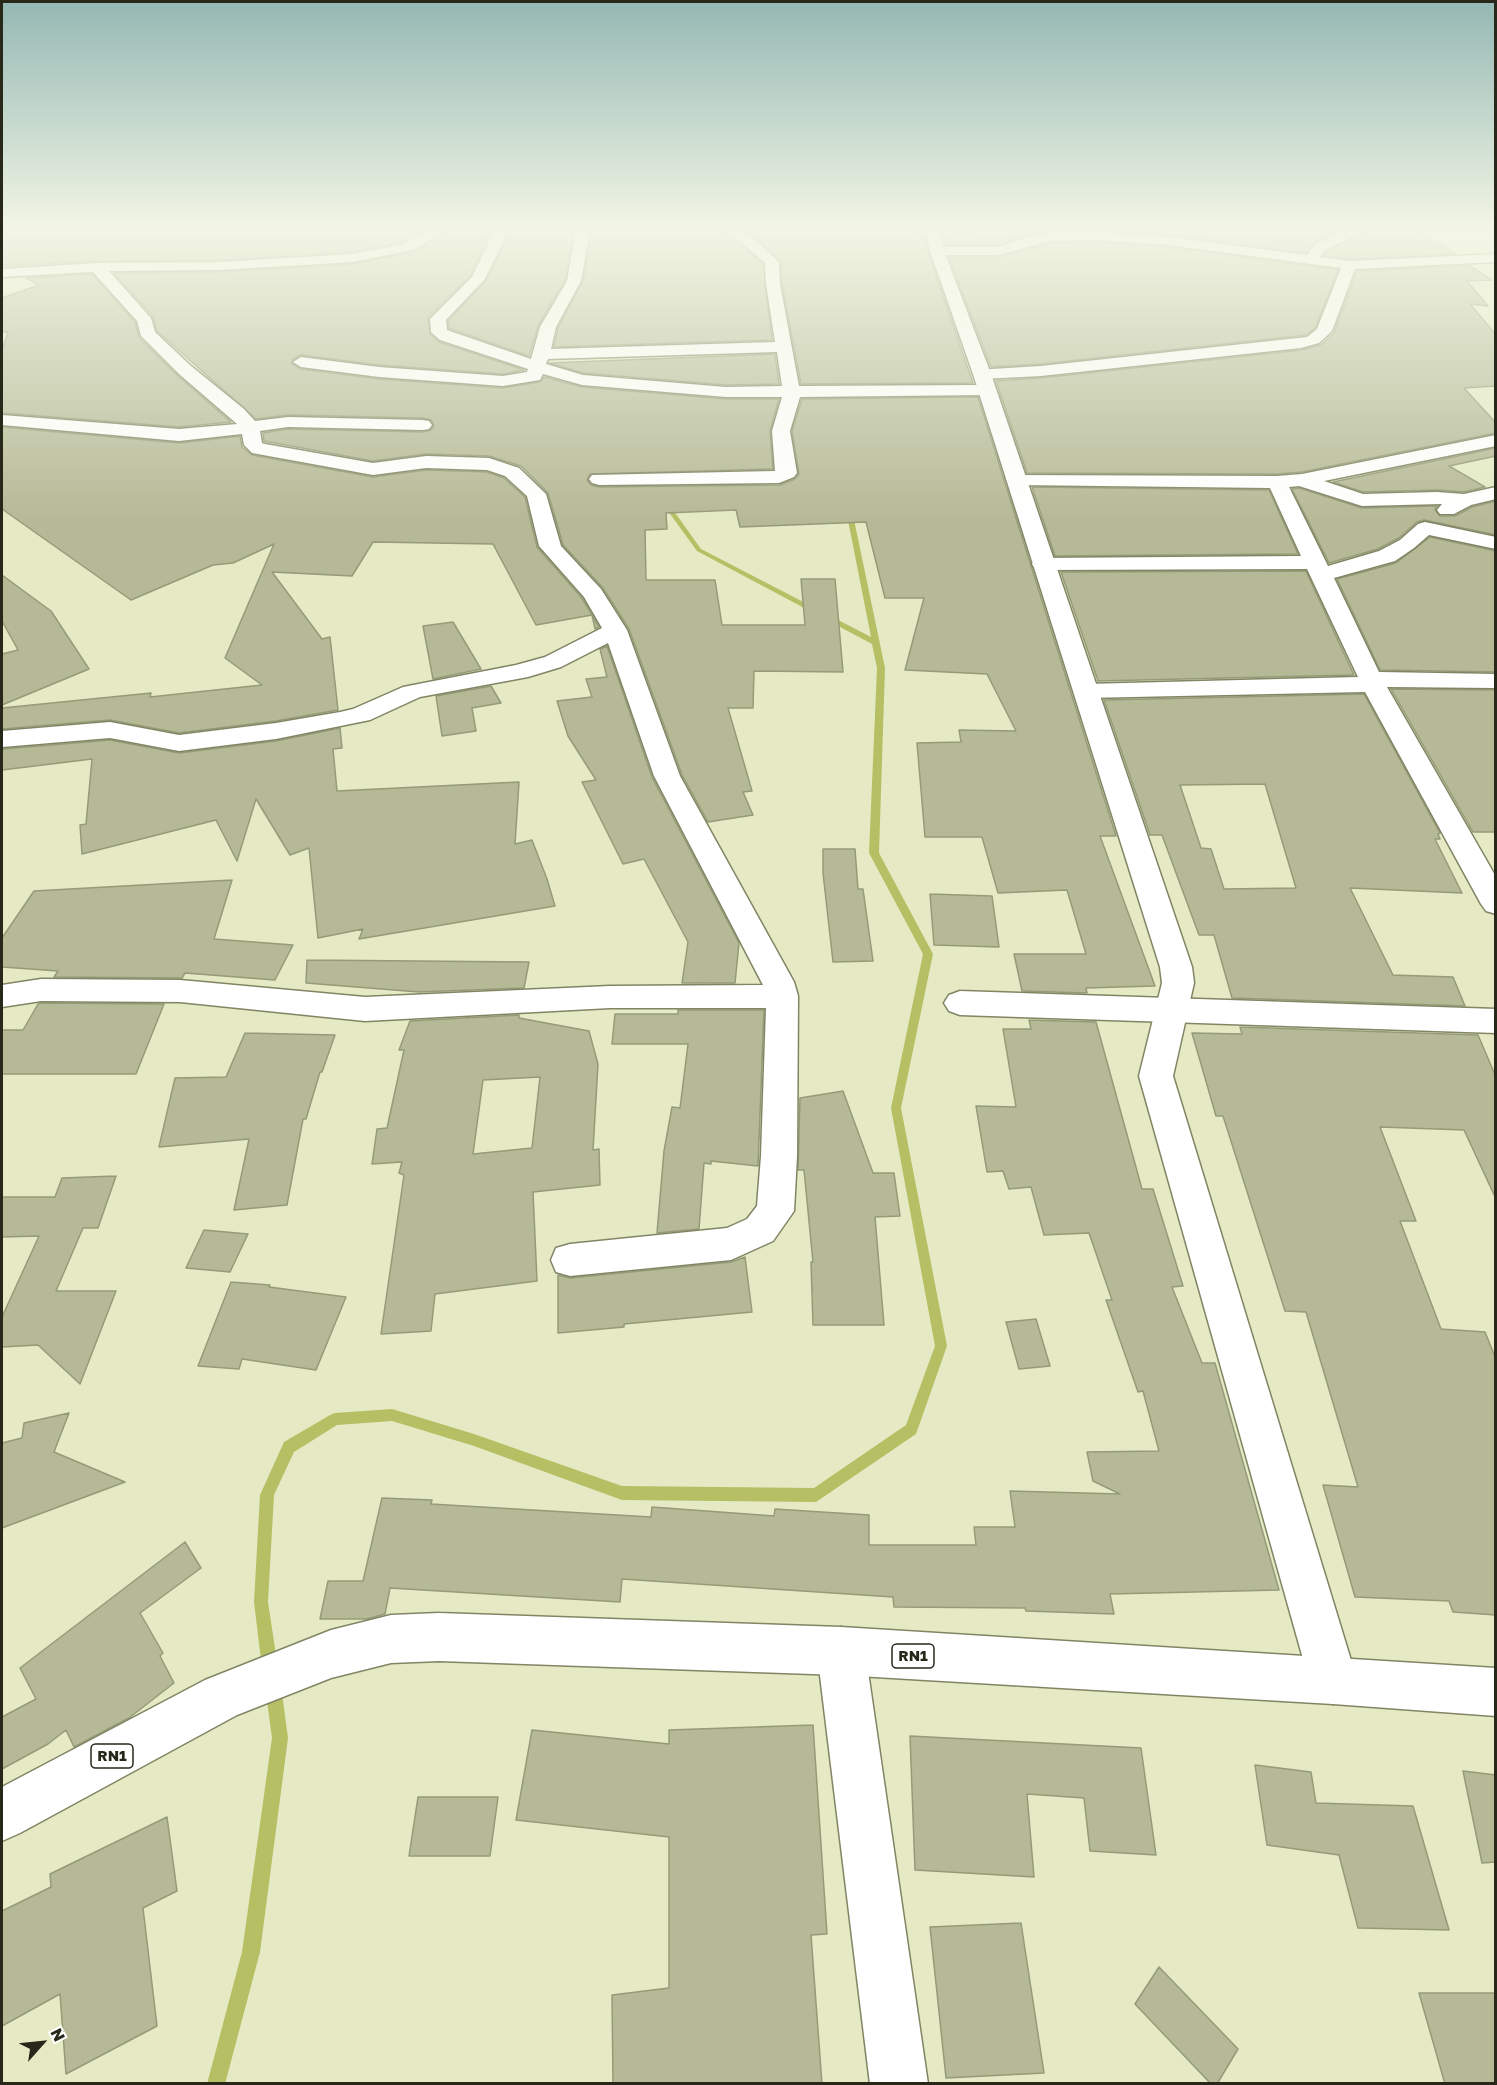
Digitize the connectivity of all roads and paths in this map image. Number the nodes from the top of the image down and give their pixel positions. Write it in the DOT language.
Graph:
graph roads {
  1 [pos="146,326"];
  2 [pos="437,326"];
  3 [pos="548,326"];
  4 [pos="780,326"];
  5 [pos="965,326"];
  6 [pos="1326,326"];
  7 [pos="783,347"];
  8 [pos="539,361"];
  9 [pos="301,362"];
  10 [pos="984,382"];
  11 [pos="798,393"];
  12 [pos="2,420"];
  13 [pos="423,425"];
  14 [pos="250,427"];
  15 [pos="1496,440"];
  16 [pos="598,479"];
  17 [pos="1016,479"];
  18 [pos="1289,481"];
  19 [pos="1496,493"];
  20 [pos="1464,500"];
  21 [pos="1425,528"];
  22 [pos="1496,543"];
  23 [pos="1043,564"];
  24 [pos="1318,568"];
  25 [pos="615,630"];
  26 [pos="1372,681"];
  27 [pos="1496,681"];
  28 [pos="1086,691"];
  29 [pos="2,739"];
  30 [pos="1496,904"];
  31 [pos="2,996"];
  32 [pos="782,996"];
  33 [pos="960,1003"];
  34 [pos="1171,1010"];
  35 [pos="1496,1021"];
  36 [pos="570,1260"];
  37 [pos="841,1651"];
  38 [pos="1332,1680"];
  39 [pos="1496,1692"];
  40 [pos="2,1815"];
  41 [pos="899,2084"];
  1 -- 14 [label="main road"];
  2 -- 8 [label="main road"];
  3 -- 8 [label="main road"];
  4 -- 7 [label="main road"];
  5 -- 10 [label="main road"];
  6 -- 10 [label="main road"];
  7 -- 8 [label="main road"];
  7 -- 11 [label="main road"];
  8 -- 9 [label="main road"];
  8 -- 11 [label="main road"];
  10 -- 11 [label="main road"];
  10 -- 17 [label="main road"];
  11 -- 16 [label="main road"];
  12 -- 14 [label="main road"];
  13 -- 14 [label="main road"];
  14 -- 25 [label="main road"];
  15 -- 18 [label="main road"];
  17 -- 18 [label="main road"];
  17 -- 23 [label="main road"];
  18 -- 20 [label="main road"];
  18 -- 24 [label="main road"];
  19 -- 20 [label="main road"];
  20 -- 21 [label="main road"];
  21 -- 22 [label="main road"];
  21 -- 24 [label="main road"];
  23 -- 24 [label="main road"];
  23 -- 28 [label="main road"];
  24 -- 26 [label="main road"];
  25 -- 29 [label="main road"];
  25 -- 32 [label="main road"];
  26 -- 27 [label="main road"];
  26 -- 28 [label="main road"];
  26 -- 30 [label="main road"];
  28 -- 34 [label="main road"];
  31 -- 32 [label="main road"];
  32 -- 36 [label="main road"];
  33 -- 34 [label="main road"];
  34 -- 35 [label="main road"];
  34 -- 38 [label="main road"];
  37 -- 38 [label="main road, RN1"];
  37 -- 40 [label="main road, RN1"];
  37 -- 41 [label="main road"];
  38 -- 39 [label="main road, RN1"];
}
